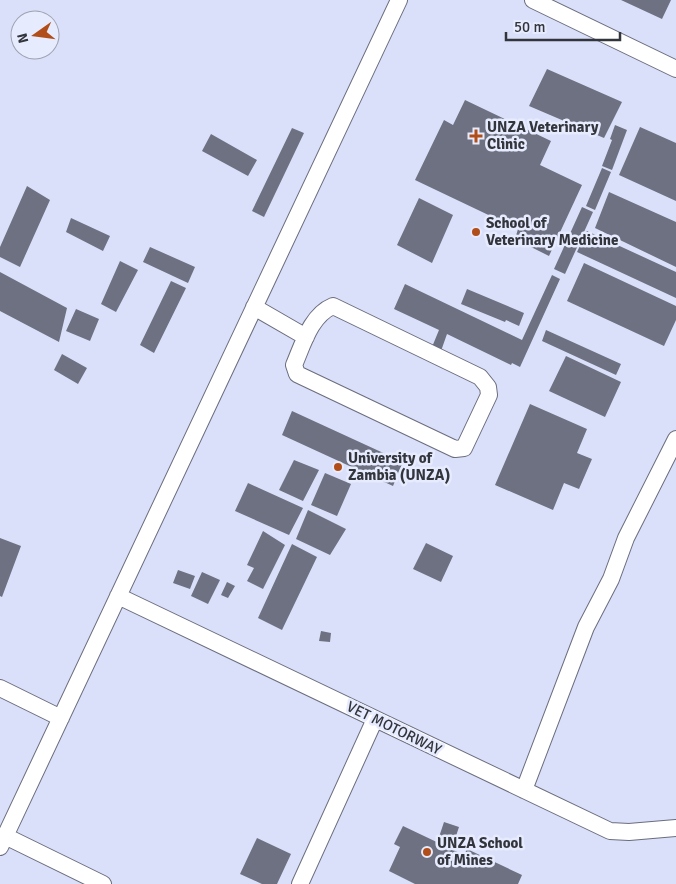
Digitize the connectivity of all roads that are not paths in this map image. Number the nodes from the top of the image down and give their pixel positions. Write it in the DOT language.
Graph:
graph roads {
  1 [pos="399,0"];
  2 [pos="533,0"];
  3 [pos="676,69"];
  4 [pos="254,307"];
  5 [pos="306,337"];
  6 [pos="676,439"];
  7 [pos="118,596"];
  8 [pos="0,688"];
  9 [pos="61,718"];
  10 [pos="375,719"];
  11 [pos="524,790"];
  12 [pos="676,828"];
  13 [pos="3,841"];
  14 [pos="103,884"];
  15 [pos="300,884"];
  1 -- 4 [label="lane"];
  2 -- 3 [label="lane"];
  4 -- 5 [label="lane"];
  4 -- 7 [label="lane"];
  5 -- 5 [label="lane"];
  6 -- 11 [label="lane"];
  7 -- 9 [label="lane"];
  7 -- 10 [label="lane, VET MOTORWAY"];
  8 -- 9 [label="lane"];
  9 -- 13 [label="lane"];
  10 -- 11 [label="lane, VET MOTORWAY"];
  10 -- 15 [label="lane"];
  11 -- 12 [label="lane, VET MOTORWAY"];
  13 -- 14 [label="lane"];
}
